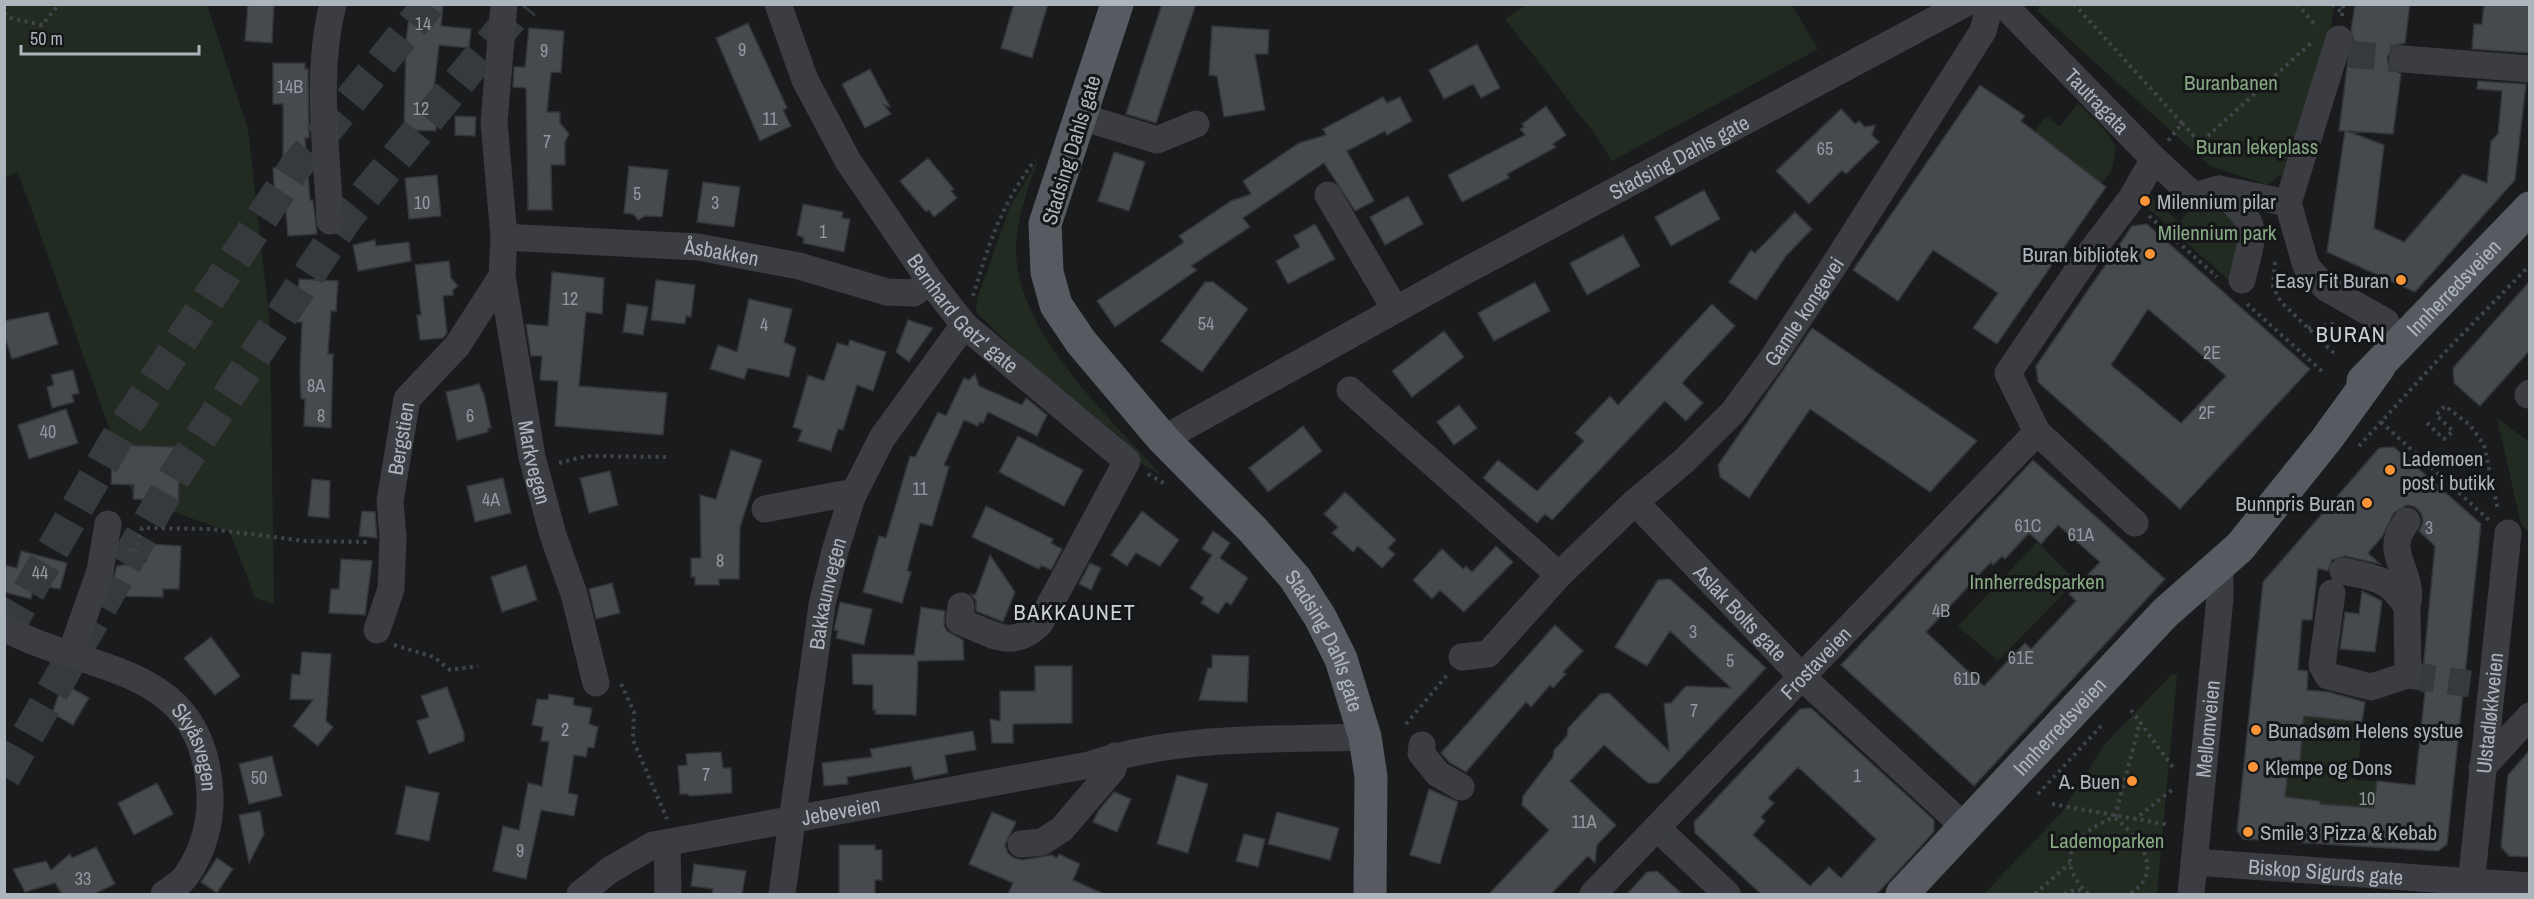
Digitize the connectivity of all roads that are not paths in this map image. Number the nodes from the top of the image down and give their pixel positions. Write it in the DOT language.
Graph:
graph roads {
  1 [pos="504,4"];
  2 [pos="778,4"];
  3 [pos="1117,4"];
  4 [pos="1964,4"];
  5 [pos="1990,4"];
  6 [pos="2003,4"];
  7 [pos="330,17"];
  8 [pos="2336,40"];
  9 [pos="2403,58"];
  10 [pos="2529,69"];
  11 [pos="1077,123"];
  12 [pos="1196,124"];
  13 [pos="1149,153"];
  14 [pos="2154,159"];
  15 [pos="2206,192"];
  16 [pos="1328,195"];
  17 [pos="2288,203"];
  18 [pos="2529,208"];
  19 [pos="330,221"];
  20 [pos="504,237"];
  21 [pos="502,276"];
  22 [pos="2241,280"];
  23 [pos="930,281"];
  24 [pos="1395,309"];
  25 [pos="2386,322"];
  26 [pos="964,325"];
  27 [pos="449,328"];
  28 [pos="1350,390"];
  29 [pos="2037,432"];
  30 [pos="1163,439"];
  31 [pos="852,497"];
  32 [pos="1635,502"];
  33 [pos="765,509"];
  34 [pos="2408,521"];
  35 [pos="2135,523"];
  36 [pos="108,524"];
  37 [pos="2508,533"];
  38 [pos="2220,563"];
  39 [pos="1559,575"];
  40 [pos="961,606"];
  41 [pos="2407,607"];
  42 [pos="4,628"];
  43 [pos="377,630"];
  44 [pos="71,653"];
  45 [pos="1462,657"];
  46 [pos="593,672"];
  47 [pos="1803,678"];
  48 [pos="2529,716"];
  49 [pos="1365,737"];
  50 [pos="1410,738"];
  51 [pos="1115,756"];
  52 [pos="2482,768"];
  53 [pos="1461,787"];
  54 [pos="1954,818"];
  55 [pos="793,822"];
  56 [pos="1657,828"];
  57 [pos="667,843"];
  58 [pos="1021,844"];
  59 [pos="2194,862"];
  60 [pos="2529,886"];
  61 [pos="2471,888"];
  62 [pos="164,894"];
  63 [pos="580,894"];
  64 [pos="668,894"];
  65 [pos="782,894"];
  66 [pos="1370,894"];
  67 [pos="1593,894"];
  68 [pos="1727,894"];
  69 [pos="1902,894"];
  70 [pos="2191,894"];
  1 -- 20 [label="street, Markvegen"];
  2 -- 23 [label="street, Bernhard Getz' gate"];
  3 -- 11 [label="main road, Stadsing Dahls gate"];
  4 -- 24 [label="street, Stadsing Dahls gate"];
  5 -- 32 [label="street, Gamle kongevei"];
  6 -- 14 [label="street, Tautragata"];
  7 -- 19 [label="street"];
  8 -- 17 [label="street"];
  9 -- 10 [label="street"];
  11 -- 12 [label="street"];
  11 -- 13 [label="street"];
  11 -- 30 [label="main road, Stadsing Dahls gate"];
  14 -- 15 [label="street, Tautragata"];
  14 -- 29 [label="street"];
  15 -- 17 [label="street"];
  15 -- 22 [label="street, Tautragata"];
  16 -- 24 [label="street"];
  17 -- 25 [label="street"];
  18 -- 38 [label="main road, Innherredsveien"];
  20 -- 21 [label="street, Markvegen"];
  20 -- 23 [label="street, Åsbakken"];
  20 -- 27 [label="street"];
  21 -- 43 [label="street, Bergstien"];
  21 -- 46 [label="street, Markvegen"];
  23 -- 26 [label="street, Bernhard Getz' gate"];
  24 -- 30 [label="street, Stadsing Dahls gate"];
  26 -- 31 [label="street, Bakkaunvegen"];
  26 -- 40 [label="street, Bernhard Getz' gate"];
  28 -- 39 [label="street"];
  29 -- 35 [label="street"];
  29 -- 47 [label="street, Frostaveien"];
  30 -- 49 [label="main road, Stadsing Dahls gate"];
  31 -- 33 [label="street"];
  31 -- 55 [label="street, Bakkaunvegen"];
  32 -- 39 [label="street, Gamle kongevei"];
  32 -- 47 [label="street, Aslak Bolts gate"];
  34 -- 41 [label="street"];
  36 -- 44 [label="street"];
  37 -- 52 [label="street, Ulstadløkkveien"];
  38 -- 59 [label="street, Mellomveien"];
  38 -- 69 [label="main road, Innherredsveien"];
  39 -- 45 [label="street, Gamle kongevei"];
  41 -- 41 [label="street"];
  42 -- 44 [label="street, Skyåsvegen"];
  44 -- 62 [label="street, Skyåsvegen"];
  47 -- 54 [label="street, Aslak Bolts gate"];
  47 -- 56 [label="street, Frostaveien"];
  48 -- 52 [label="street"];
  49 -- 51 [label="street, Jebeveien"];
  49 -- 66 [label="main road, Stadsing Dahls gate"];
  50 -- 53 [label="street"];
  51 -- 55 [label="street, Jebeveien"];
  51 -- 58 [label="street"];
  52 -- 61 [label="street, Ulstadløkkveien"];
  55 -- 57 [label="street, Jebeveien"];
  55 -- 65 [label="street, Bakkaunvegen"];
  56 -- 67 [label="street, Frostaveien"];
  56 -- 68 [label="street"];
  57 -- 63 [label="street, Jebeveien"];
  57 -- 64 [label="street"];
  59 -- 61 [label="street, Biskop Sigurds gate"];
  59 -- 70 [label="street, Mellomveien"];
  60 -- 61 [label="street, Biskop Sigurds gate"];
}
